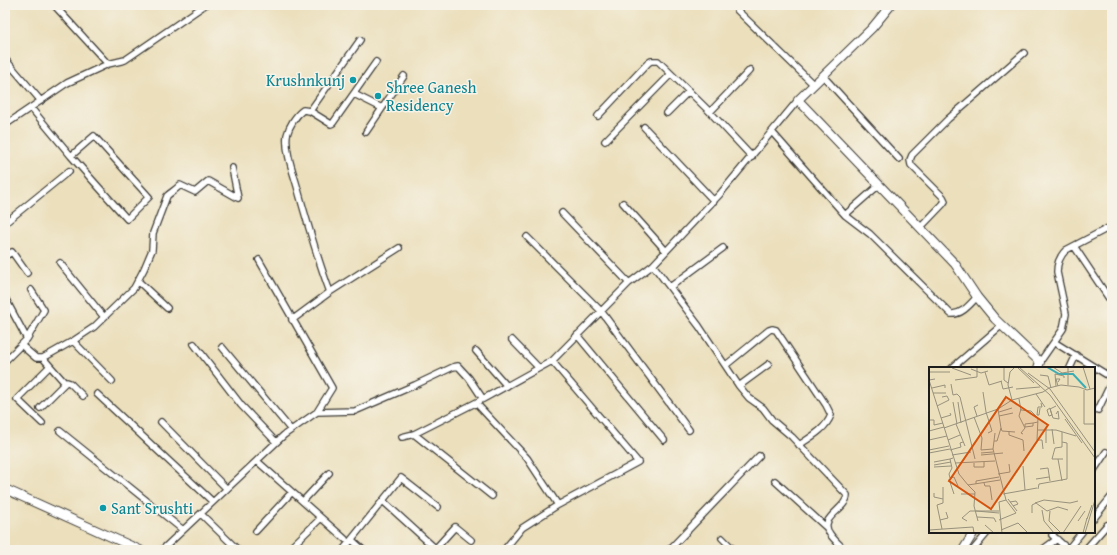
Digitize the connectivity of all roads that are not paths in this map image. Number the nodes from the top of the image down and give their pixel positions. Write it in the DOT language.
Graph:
graph roads {
  1 [pos="54,5"];
  2 [pos="205,5"];
  3 [pos="891,5"];
  4 [pos="737,10"];
  5 [pos="360,40"];
  6 [pos="1024,52"];
  7 [pos="5,59"];
  8 [pos="376,62"];
  9 [pos="108,64"];
  10 [pos="750,70"];
  11 [pos="671,74"];
  12 [pos="404,76"];
  13 [pos="823,76"];
  14 [pos="814,85"];
  15 [pos="689,91"];
  16 [pos="354,94"];
  17 [pos="798,100"];
  18 [pos="41,101"];
  19 [pos="31,108"];
  20 [pos="382,108"];
  21 [pos="310,111"];
  22 [pos="710,112"];
  23 [pos="667,113"];
  24 [pos="598,116"];
  25 [pos="5,125"];
  26 [pos="644,127"];
  27 [pos="366,132"];
  28 [pos="772,132"];
  29 [pos="605,141"];
  30 [pos="70,156"];
  31 [pos="752,157"];
  32 [pos="899,159"];
  33 [pos="232,168"];
  34 [pos="69,171"];
  35 [pos="879,185"];
  36 [pos="714,201"];
  37 [pos="623,203"];
  38 [pos="562,213"];
  39 [pos="845,215"];
  40 [pos="5,223"];
  41 [pos="1112,226"];
  42 [pos="920,228"];
  43 [pos="527,237"];
  44 [pos="1074,246"];
  45 [pos="399,248"];
  46 [pos="723,248"];
  47 [pos="666,251"];
  48 [pos="5,256"];
  49 [pos="259,260"];
  50 [pos="60,263"];
  51 [pos="653,265"];
  52 [pos="27,273"];
  53 [pos="138,281"];
  54 [pos="629,283"];
  55 [pos="670,287"];
  56 [pos="31,290"];
  57 [pos="330,292"];
  58 [pos="977,297"];
  59 [pos="5,298"];
  60 [pos="1112,303"];
  61 [pos="167,308"];
  62 [pos="601,311"];
  63 [pos="104,317"];
  64 [pos="292,320"];
  65 [pos="1002,325"];
  66 [pos="577,335"];
  67 [pos="27,339"];
  68 [pos="512,340"];
  69 [pos="73,341"];
  70 [pos="1054,342"];
  71 [pos="194,344"];
  72 [pos="21,345"];
  73 [pos="222,347"];
  74 [pos="476,351"];
  75 [pos="1076,356"];
  76 [pos="43,358"];
  77 [pos="5,361"];
  78 [pos="552,361"];
  79 [pos="769,364"];
  80 [pos="726,365"];
  81 [pos="1039,365"];
  82 [pos="50,366"];
  83 [pos="953,367"];
  84 [pos="1070,367"];
  85 [pos="1094,367"];
  86 [pos="539,368"];
  87 [pos="1095,368"];
  88 [pos="1112,378"];
  89 [pos="1112,381"];
  90 [pos="112,382"];
  91 [pos="65,384"];
  92 [pos="507,386"];
  93 [pos="739,386"];
  94 [pos="97,394"];
  95 [pos="83,396"];
  96 [pos="483,399"];
  97 [pos="476,403"];
  98 [pos="40,408"];
  99 [pos="1098,410"];
  100 [pos="317,412"];
  101 [pos="161,422"];
  102 [pos="42,423"];
  103 [pos="291,430"];
  104 [pos="689,430"];
  105 [pos="60,431"];
  106 [pos="414,434"];
  107 [pos="402,437"];
  108 [pos="664,440"];
  109 [pos="276,442"];
  110 [pos="799,445"];
  111 [pos="1106,452"];
  112 [pos="759,456"];
  113 [pos="257,460"];
  114 [pos="1095,468"];
  115 [pos="329,473"];
  116 [pos="776,481"];
  117 [pos="227,489"];
  118 [pos="5,490"];
  119 [pos="292,492"];
  120 [pos="492,496"];
  121 [pos="1112,496"];
  122 [pos="302,501"];
  123 [pos="383,501"];
  124 [pos="213,502"];
  125 [pos="558,505"];
  126 [pos="438,507"];
  127 [pos="201,514"];
  128 [pos="1095,517"];
  129 [pos="321,518"];
  130 [pos="1107,525"];
  131 [pos="827,528"];
  132 [pos="183,530"];
  133 [pos="256,532"];
  134 [pos="973,533"];
  135 [pos="987,533"];
  136 [pos="1081,533"];
  137 [pos="1053,534"];
  138 [pos="722,538"];
  139 [pos="345,539"];
  140 [pos="352,540"];
  141 [pos="471,540"];
  142 [pos="437,549"];
  143 [pos="1069,549"];
  144 [pos="140,550"];
  145 [pos="162,550"];
  146 [pos="238,550"];
  147 [pos="288,550"];
  148 [pos="343,550"];
  149 [pos="363,550"];
  150 [pos="504,550"];
  151 [pos="669,550"];
  152 [pos="734,550"];
  153 [pos="845,550"];
  154 [pos="964,550"];
  155 [pos="973,550"];
  156 [pos="1042,550"];
  157 [pos="1085,550"];
  1 -- 9 [label="street"];
  2 -- 9 [label="street"];
  3 -- 13 [label="street"];
  4 -- 14 [label="street"];
  5 -- 21 [label="street"];
  6 -- 42 [label="street"];
  7 -- 18 [label="street"];
  8 -- 16 [label="street"];
  9 -- 18 [label="street"];
  10 -- 22 [label="street"];
  11 -- 15 [label="street"];
  11 -- 24 [label="street"];
  11 -- 29 [label="street"];
  12 -- 20 [label="street"];
  13 -- 14 [label="street"];
  13 -- 32 [label="street"];
  14 -- 17 [label="street"];
  15 -- 22 [label="street"];
  15 -- 23 [label="street"];
  16 -- 20 [label="street"];
  16 -- 21 [label="street"];
  17 -- 28 [label="street"];
  17 -- 35 [label="street"];
  18 -- 19 [label="street"];
  19 -- 25 [label="street"];
  19 -- 30 [label="street"];
  20 -- 27 [label="street"];
  21 -- 57 [label="street"];
  22 -- 31 [label="street"];
  26 -- 36 [label="street"];
  28 -- 31 [label="street"];
  28 -- 39 [label="street"];
  30 -- 30 [label="street"];
  31 -- 36 [label="street"];
  33 -- 53 [label="street"];
  34 -- 40 [label="street"];
  35 -- 39 [label="street"];
  35 -- 42 [label="street"];
  36 -- 47 [label="street"];
  37 -- 47 [label="street"];
  38 -- 54 [label="street"];
  39 -- 58 [label="street"];
  41 -- 44 [label="street"];
  42 -- 58 [label="street"];
  43 -- 62 [label="street"];
  44 -- 60 [label="street"];
  44 -- 70 [label="street"];
  45 -- 57 [label="street"];
  46 -- 55 [label="street"];
  47 -- 51 [label="street"];
  48 -- 52 [label="street"];
  49 -- 64 [label="street"];
  50 -- 63 [label="street"];
  51 -- 54 [label="street"];
  51 -- 55 [label="street"];
  53 -- 61 [label="street"];
  53 -- 63 [label="street"];
  54 -- 62 [label="street"];
  55 -- 80 [label="street"];
  56 -- 67 [label="street"];
  57 -- 64 [label="street"];
  58 -- 65 [label="street"];
  59 -- 67 [label="street"];
  62 -- 66 [label="street"];
  62 -- 104 [label="street"];
  63 -- 69 [label="street"];
  64 -- 100 [label="street"];
  65 -- 81 [label="street"];
  65 -- 83 [label="street"];
  66 -- 78 [label="street"];
  66 -- 108 [label="street"];
  67 -- 72 [label="street"];
  68 -- 86 [label="street"];
  69 -- 76 [label="street"];
  69 -- 90 [label="street"];
  70 -- 75 [label="street"];
  70 -- 81 [label="street"];
  71 -- 109 [label="street"];
  72 -- 76 [label="street"];
  72 -- 77 [label="street"];
  73 -- 103 [label="street"];
  74 -- 92 [label="street"];
  75 -- 84 [label="street"];
  75 -- 85 [label="street"];
  76 -- 82 [label="street"];
  78 -- 86 [label="street"];
  78 -- 125 [label="street"];
  79 -- 93 [label="street"];
  80 -- 93 [label="street"];
  80 -- 110 [label="street"];
  82 -- 91 [label="street"];
  82 -- 102 [label="street"];
  86 -- 92 [label="street"];
  87 -- 88 [label="street"];
  89 -- 99 [label="street"];
  91 -- 95 [label="street"];
  91 -- 98 [label="street"];
  92 -- 96 [label="street"];
  93 -- 110 [label="street"];
  94 -- 124 [label="street"];
  96 -- 97 [label="street"];
  96 -- 100 [label="street"];
  97 -- 106 [label="street"];
  97 -- 125 [label="street"];
  100 -- 103 [label="street"];
  101 -- 117 [label="street"];
  103 -- 109 [label="street"];
  105 -- 132 [label="street"];
  106 -- 107 [label="street"];
  106 -- 120 [label="street"];
  109 -- 113 [label="street"];
  110 -- 131 [label="street"];
  111 -- 114 [label="street"];
  112 -- 151 [label="street"];
  113 -- 117 [label="street"];
  113 -- 119 [label="street"];
  115 -- 122 [label="street"];
  116 -- 131 [label="street"];
  117 -- 124 [label="street"];
  118 -- 144 [label="street"];
  119 -- 122 [label="street"];
  119 -- 133 [label="street"];
  121 -- 128 [label="street"];
  122 -- 129 [label="street"];
  123 -- 126 [label="street"];
  123 -- 140 [label="street"];
  123 -- 142 [label="street"];
  124 -- 127 [label="street"];
  125 -- 150 [label="street"];
  127 -- 132 [label="street"];
  127 -- 146 [label="street"];
  129 -- 139 [label="street"];
  129 -- 147 [label="street"];
  130 -- 157 [label="street"];
  131 -- 153 [label="street"];
  132 -- 145 [label="street"];
  134 -- 154 [label="street"];
  135 -- 155 [label="street"];
  136 -- 143 [label="street"];
  137 -- 143 [label="street"];
  137 -- 156 [label="street"];
  138 -- 152 [label="street"];
  140 -- 148 [label="street"];
  140 -- 149 [label="street"];
  141 -- 142 [label="street"];
}
